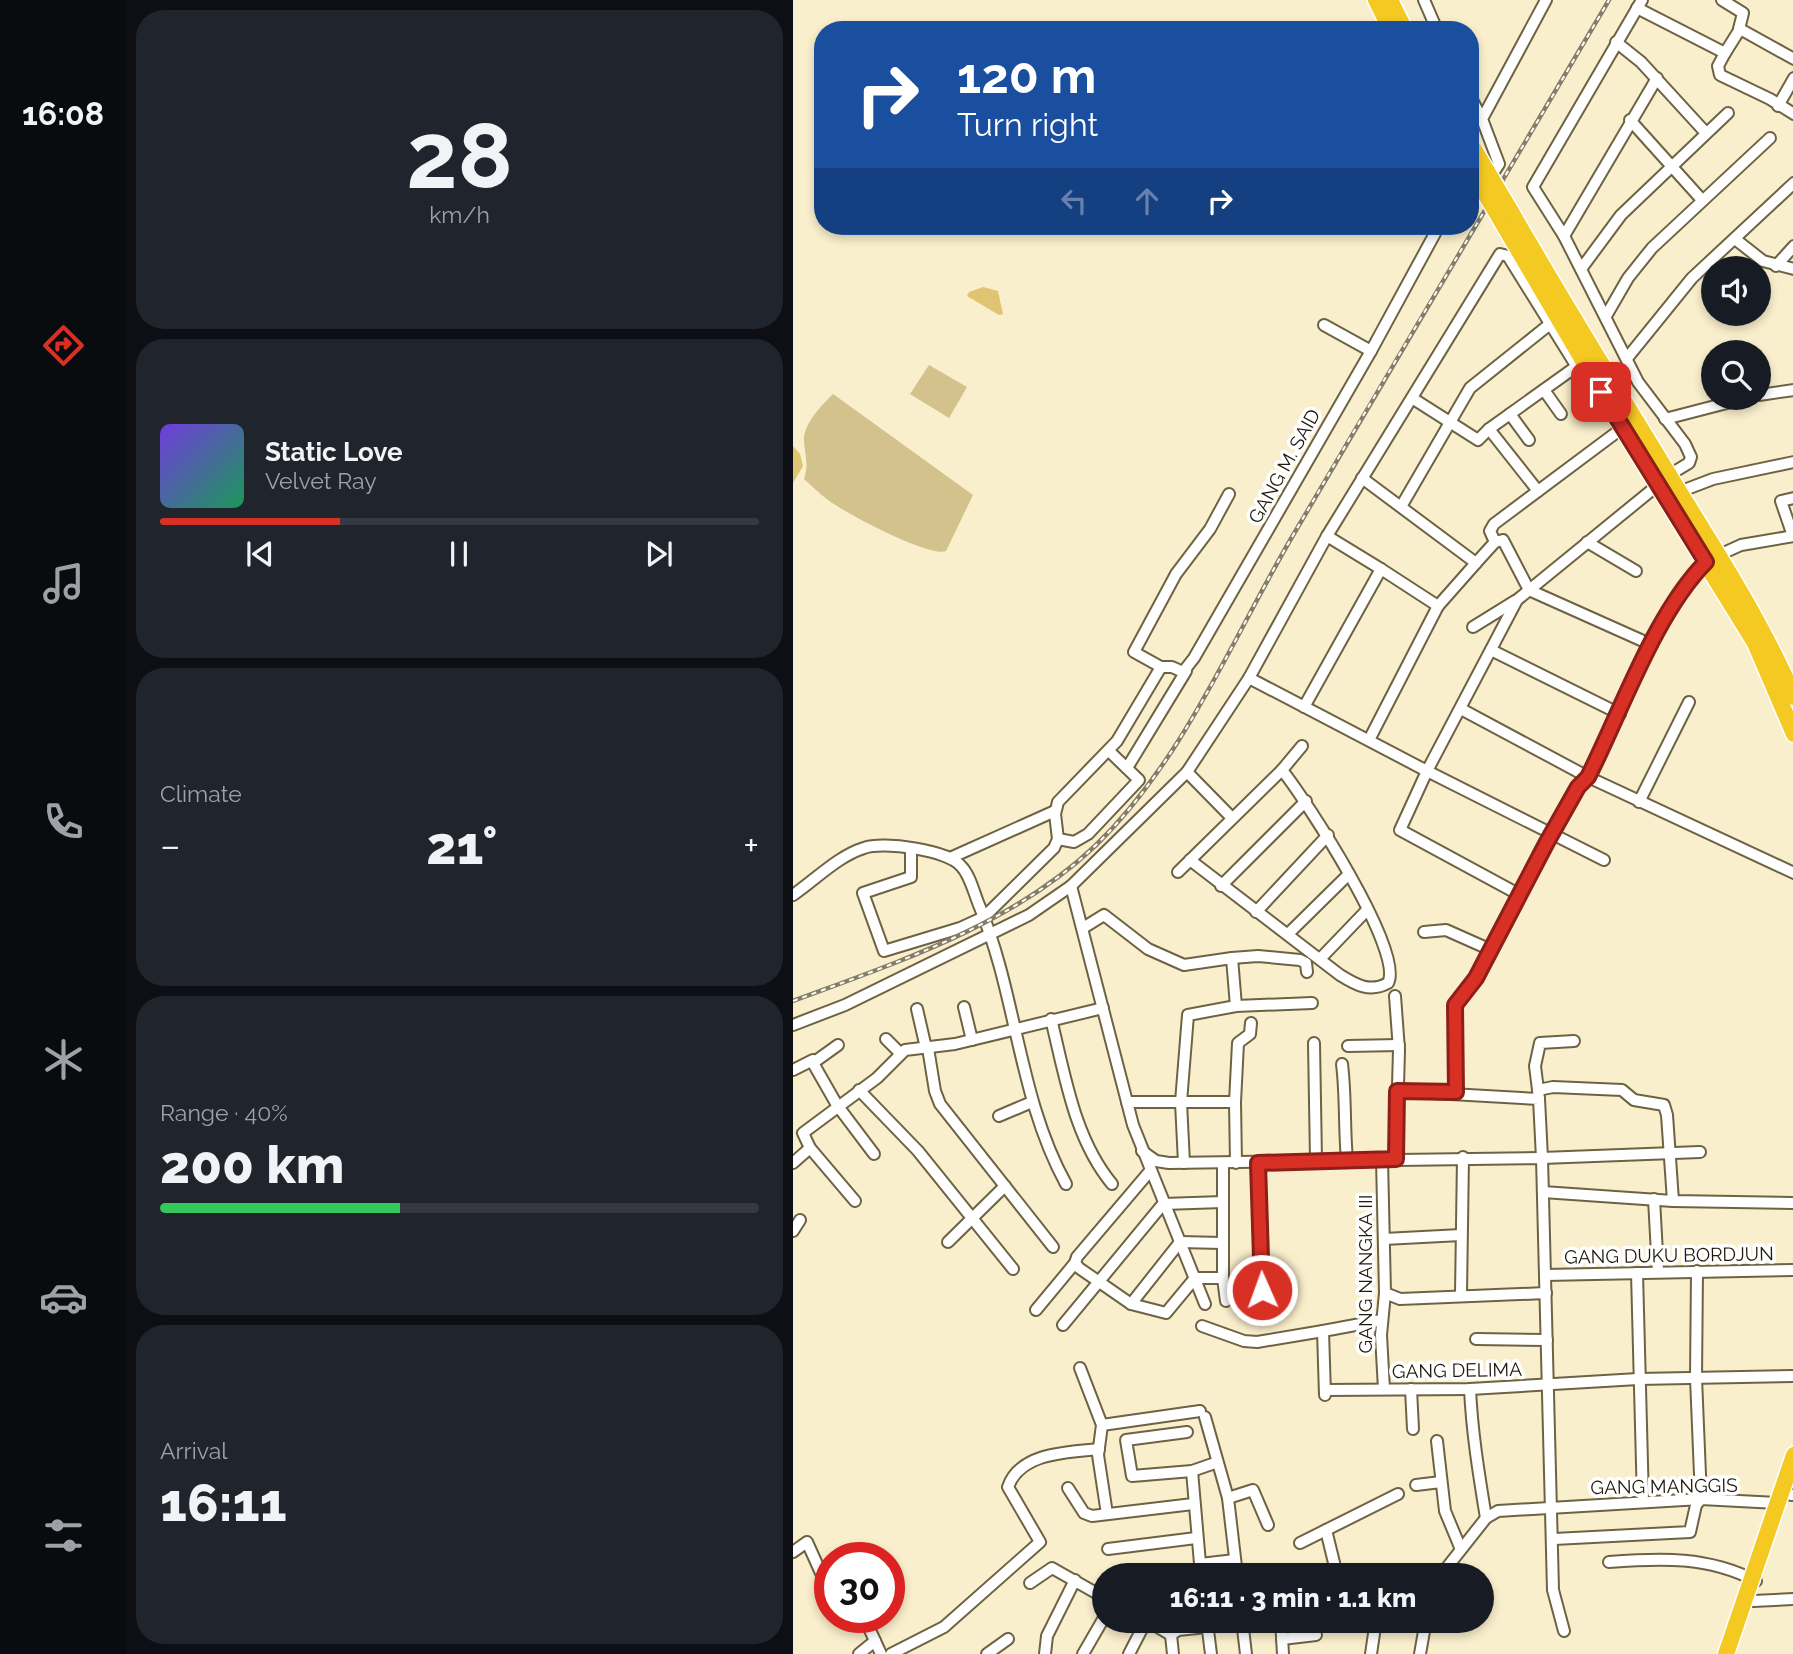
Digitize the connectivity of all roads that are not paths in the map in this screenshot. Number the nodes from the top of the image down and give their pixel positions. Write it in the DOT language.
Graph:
graph roads {
  1 [pos="1376,0"];
  2 [pos="1390,0"];
  3 [pos="1424,0"];
  4 [pos="1546,0"];
  5 [pos="1722,0"];
  6 [pos="1639,4"];
  7 [pos="1386,21"];
  8 [pos="1400,21"];
  9 [pos="1433,21"];
  10 [pos="1739,29"];
  11 [pos="1616,42"];
  12 [pos="1725,53"];
  13 [pos="1793,59"];
  14 [pos="1657,78"];
  15 [pos="1793,78"];
  16 [pos="1778,106"];
  17 [pos="1479,113"];
  18 [pos="1728,113"];
  19 [pos="1793,114"];
  20 [pos="1482,119"];
  21 [pos="1630,120"];
  22 [pos="1706,134"];
  23 [pos="1770,138"];
  24 [pos="1479,160"];
  25 [pos="1672,165"];
  26 [pos="1479,180"];
  27 [pos="1793,183"];
  28 [pos="1479,187"];
  29 [pos="1702,201"];
  30 [pos="1505,214"];
  31 [pos="1434,235"];
  32 [pos="1564,236"];
  33 [pos="1735,239"];
  34 [pos="1793,246"];
  35 [pos="1776,266"];
  36 [pos="1581,269"];
  37 [pos="1793,269"];
  38 [pos="1606,316"];
  39 [pos="1550,324"];
  40 [pos="1324,326"];
  41 [pos="1371,351"];
  42 [pos="1628,357"];
  43 [pos="1577,366"];
  44 [pos="1544,390"];
  45 [pos="1793,390"];
  46 [pos="1771,394"];
  47 [pos="1412,398"];
  48 [pos="1701,410"];
  49 [pos="1510,414"];
  50 [pos="1561,414"];
  51 [pos="1665,419"];
  52 [pos="1447,423"];
  53 [pos="1489,429"];
  54 [pos="1617,432"];
  55 [pos="1529,440"];
  56 [pos="1793,462"];
  57 [pos="1362,478"];
  58 [pos="1659,483"];
  59 [pos="1538,491"];
  60 [pos="1679,492"];
  61 [pos="1229,494"];
  62 [pos="1793,498"];
  63 [pos="1402,505"];
  64 [pos="1327,536"];
  65 [pos="1793,536"];
  66 [pos="1495,542"];
  67 [pos="1587,542"];
  68 [pos="1712,559"];
  69 [pos="1476,563"];
  70 [pos="1381,569"];
  71 [pos="1636,571"];
  72 [pos="1529,590"];
  73 [pos="1517,600"];
  74 [pos="1438,606"];
  75 [pos="1473,626"];
  76 [pos="1652,645"];
  77 [pos="1491,649"];
  78 [pos="1161,667"];
  79 [pos="1186,671"];
  80 [pos="1249,678"];
  81 [pos="1790,679"];
  82 [pos="1789,699"];
  83 [pos="1689,702"];
  84 [pos="1304,707"];
  85 [pos="1461,709"];
  86 [pos="1620,713"];
  87 [pos="1793,734"];
  88 [pos="1369,740"];
  89 [pos="1302,746"];
  90 [pos="1109,751"];
  91 [pos="1127,768"];
  92 [pos="1282,770"];
  93 [pos="1427,771"];
  94 [pos="1187,772"];
  95 [pos="1588,777"];
  96 [pos="1306,801"];
  97 [pos="1639,802"];
  98 [pos="1055,811"];
  99 [pos="1232,818"];
  100 [pos="1552,834"];
  101 [pos="1328,835"];
  102 [pos="1058,839"];
  103 [pos="911,849"];
  104 [pos="950,858"];
  105 [pos="1190,860"];
  106 [pos="1604,860"];
  107 [pos="1178,872"];
  108 [pos="1793,873"];
  109 [pos="1348,874"];
  110 [pos="1071,886"];
  111 [pos="1221,886"];
  112 [pos="793,895"];
  113 [pos="1520,895"];
  114 [pos="1367,910"];
  115 [pos="1256,912"];
  116 [pos="984,917"];
  117 [pos="1083,928"];
  118 [pos="1424,932"];
  119 [pos="990,933"];
  120 [pos="1288,934"];
  121 [pos="1491,950"];
  122 [pos="1232,958"];
  123 [pos="1320,959"];
  124 [pos="1307,972"];
  125 [pos="1395,996"];
  126 [pos="1312,1003"];
  127 [pos="1236,1006"];
  128 [pos="964,1007"];
  129 [pos="917,1009"];
  130 [pos="1103,1009"];
  131 [pos="1051,1019"];
  132 [pos="1251,1023"];
  133 [pos="793,1025"];
  134 [pos="1015,1028"];
  135 [pos="886,1039"];
  136 [pos="972,1040"];
  137 [pos="1574,1041"];
  138 [pos="1314,1043"];
  139 [pos="838,1045"];
  140 [pos="1399,1045"];
  141 [pos="1348,1046"];
  142 [pos="927,1048"];
  143 [pos="900,1053"];
  144 [pos="813,1060"];
  145 [pos="1342,1064"];
  146 [pos="793,1070"];
  147 [pos="859,1090"];
  148 [pos="1397,1091"];
  149 [pos="1456,1092"];
  150 [pos="1539,1095"];
  151 [pos="1032,1102"];
  152 [pos="1127,1102"];
  153 [pos="1181,1102"];
  154 [pos="1235,1102"];
  155 [pos="837,1105"];
  156 [pos="999,1116"];
  157 [pos="810,1147"];
  158 [pos="1142,1151"];
  159 [pos="1670,1152"];
  160 [pos="1700,1152"];
  161 [pos="874,1154"];
  162 [pos="1463,1157"];
  163 [pos="1542,1158"];
  164 [pos="1382,1159"];
  165 [pos="1396,1159"];
  166 [pos="1316,1160"];
  167 [pos="1347,1160"];
  168 [pos="793,1163"];
  169 [pos="1184,1163"];
  170 [pos="1223,1163"];
  171 [pos="1236,1163"];
  172 [pos="1258,1163"];
  173 [pos="1150,1171"];
  174 [pos="1112,1184"];
  175 [pos="1066,1185"];
  176 [pos="1005,1186"];
  177 [pos="1543,1192"];
  178 [pos="1654,1199"];
  179 [pos="855,1200"];
  180 [pos="1673,1200"];
  181 [pos="1223,1202"];
  182 [pos="1793,1203"];
  183 [pos="1163,1204"];
  184 [pos="970,1218"];
  185 [pos="800,1220"];
  186 [pos="793,1231"];
  187 [pos="1461,1235"];
  188 [pos="1384,1238"];
  189 [pos="948,1242"];
  190 [pos="1180,1242"];
  191 [pos="1222,1243"];
  192 [pos="1053,1247"];
  193 [pos="1075,1263"];
  194 [pos="1013,1269"];
  195 [pos="1793,1270"];
  196 [pos="1697,1271"];
  197 [pos="1658,1272"];
  198 [pos="1637,1273"];
  199 [pos="1545,1275"];
  200 [pos="1195,1278"];
  201 [pos="1223,1278"];
  202 [pos="1098,1282"];
  203 [pos="1262,1290"];
  204 [pos="1385,1293"];
  205 [pos="1545,1293"];
  206 [pos="1461,1294"];
  207 [pos="1226,1301"];
  208 [pos="1131,1304"];
  209 [pos="1205,1304"];
  210 [pos="1036,1310"];
  211 [pos="1382,1320"];
  212 [pos="1063,1325"];
  213 [pos="1202,1326"];
  214 [pos="1323,1331"];
  215 [pos="1476,1339"];
  216 [pos="1547,1340"];
  217 [pos="1080,1368"];
  218 [pos="1793,1376"];
  219 [pos="1696,1378"];
  220 [pos="1638,1379"];
  221 [pos="1549,1385"];
  222 [pos="1384,1389"];
  223 [pos="1411,1389"];
  224 [pos="1470,1389"];
  225 [pos="1102,1425"];
  226 [pos="1413,1429"];
  227 [pos="1187,1432"];
  228 [pos="1438,1441"];
  229 [pos="1099,1450"];
  230 [pos="1793,1455"];
  231 [pos="1215,1463"];
  232 [pos="1192,1471"];
  233 [pos="1441,1482"];
  234 [pos="1416,1485"];
  235 [pos="1068,1488"];
  236 [pos="1398,1493"];
  237 [pos="1789,1495"];
  238 [pos="1228,1498"];
  239 [pos="1701,1499"];
  240 [pos="1643,1502"];
  241 [pos="1193,1504"];
  242 [pos="1551,1507"];
  243 [pos="1107,1514"];
  244 [pos="1485,1518"];
  245 [pos="1268,1525"];
  246 [pos="1326,1530"];
  247 [pos="1196,1538"];
  248 [pos="1554,1539"];
  249 [pos="1300,1544"];
  250 [pos="1460,1547"];
  251 [pos="1108,1549"];
  252 [pos="793,1552"];
  253 [pos="814,1558"];
  254 [pos="1235,1560"];
  255 [pos="1609,1562"];
  256 [pos="1199,1563"];
  257 [pos="1223,1563"];
  258 [pos="1235,1563"];
  259 [pos="1334,1563"];
  260 [pos="1449,1563"];
  261 [pos="1075,1580"];
  262 [pos="1754,1580"];
  263 [pos="1030,1583"];
  264 [pos="1092,1590"];
  265 [pos="1793,1599"];
  266 [pos="1753,1601"];
  267 [pos="1564,1631"];
  268 [pos="871,1633"];
  269 [pos="1095,1633"];
  270 [pos="1140,1633"];
  271 [pos="1167,1633"];
  272 [pos="1174,1633"];
  273 [pos="1208,1633"];
  274 [pos="1244,1633"];
  275 [pos="1282,1633"];
  276 [pos="1374,1633"];
  277 [pos="1424,1633"];
  278 [pos="1171,1635"];
  279 [pos="1316,1635"];
  280 [pos="1282,1639"];
  281 [pos="1008,1640"];
  282 [pos="875,1641"];
  283 [pos="859,1654"];
  284 [pos="881,1654"];
  285 [pos="891,1654"];
  286 [pos="987,1654"];
  287 [pos="1045,1654"];
  288 [pos="1083,1654"];
  289 [pos="1129,1654"];
  290 [pos="1173,1654"];
  291 [pos="1211,1654"];
  292 [pos="1246,1654"];
  293 [pos="1284,1654"];
  294 [pos="1371,1654"];
  295 [pos="1420,1654"];
  296 [pos="1726,1654"];
  297 [pos="1736,1654"];
  1 -- 7 [label="highway"];
  2 -- 8 [label="highway"];
  3 -- 9 [label="street"];
  4 -- 20 [label="street"];
  5 -- 10 [label="street"];
  6 -- 11 [label="street"];
  6 -- 12 [label="street"];
  10 -- 12 [label="street"];
  10 -- 13 [label="street"];
  11 -- 14 [label="street"];
  11 -- 32 [label="street"];
  12 -- 16 [label="street"];
  14 -- 21 [label="street"];
  14 -- 22 [label="street"];
  15 -- 16 [label="street"];
  16 -- 19 [label="street"];
  17 -- 20 [label="street"];
  18 -- 22 [label="street"];
  20 -- 28 [label="street"];
  21 -- 25 [label="street"];
  21 -- 32 [label="street"];
  22 -- 25 [label="street"];
  23 -- 29 [label="street"];
  24 -- 30 [label="highway, bridge"];
  25 -- 29 [label="street"];
  25 -- 36 [label="street"];
  26 -- 30 [label="highway, bridge"];
  27 -- 33 [label="street"];
  29 -- 38 [label="street"];
  30 -- 58 [label="highway"];
  31 -- 41 [label="street, GANG M. SAID"];
  32 -- 36 [label="street"];
  33 -- 35 [label="street"];
  33 -- 42 [label="street"];
  34 -- 35 [label="street"];
  35 -- 37 [label="street"];
  36 -- 38 [label="street"];
  38 -- 42 [label="street"];
  39 -- 43 [label="street"];
  39 -- 47 [label="street"];
  39 -- 52 [label="street"];
  40 -- 41 [label="street"];
  41 -- 79 [label="street, GANG M. SAID"];
  42 -- 51 [label="street"];
  43 -- 44 [label="street"];
  43 -- 54 [label="street"];
  44 -- 49 [label="street"];
  44 -- 50 [label="street"];
  45 -- 46 [label="street"];
  47 -- 52 [label="street"];
  47 -- 57 [label="street"];
  48 -- 51 [label="street"];
  49 -- 53 [label="street"];
  49 -- 55 [label="street"];
  51 -- 58 [label="street"];
  52 -- 53 [label="street"];
  52 -- 63 [label="street"];
  53 -- 59 [label="street"];
  54 -- 58 [label="street"];
  54 -- 59 [label="street"];
  56 -- 60 [label="street"];
  57 -- 63 [label="street"];
  57 -- 64 [label="street"];
  58 -- 60 [label="highway"];
  58 -- 67 [label="street"];
  58 -- 68 [label="highway"];
  59 -- 66 [label="street"];
  60 -- 68 [label="highway"];
  61 -- 78 [label="street"];
  62 -- 65 [label="street"];
  63 -- 69 [label="street"];
  64 -- 70 [label="street"];
  64 -- 80 [label="street"];
  65 -- 68 [label="street"];
  66 -- 69 [label="street"];
  66 -- 72 [label="street"];
  67 -- 71 [label="street"];
  67 -- 72 [label="street"];
  68 -- 76 [label="street"];
  68 -- 81 [label="highway"];
  68 -- 82 [label="highway"];
  69 -- 74 [label="street"];
  70 -- 74 [label="street"];
  70 -- 84 [label="street"];
  72 -- 73 [label="street"];
  72 -- 76 [label="street"];
  73 -- 75 [label="street"];
  73 -- 77 [label="street"];
  74 -- 88 [label="street"];
  76 -- 86 [label="street"];
  77 -- 85 [label="street"];
  77 -- 86 [label="street"];
  78 -- 79 [label="street"];
  78 -- 90 [label="street"];
  79 -- 91 [label="street, GANG M. SAID"];
  80 -- 84 [label="street"];
  80 -- 94 [label="street"];
  81 -- 82 [label="highway"];
  82 -- 87 [label="highway"];
  83 -- 97 [label="street"];
  84 -- 88 [label="street"];
  85 -- 93 [label="street"];
  85 -- 95 [label="street"];
  86 -- 95 [label="street"];
  88 -- 93 [label="street"];
  89 -- 92 [label="street"];
  90 -- 91 [label="street"];
  90 -- 98 [label="street"];
  91 -- 102 [label="street"];
  92 -- 96 [label="street"];
  92 -- 99 [label="street"];
  93 -- 100 [label="street"];
  93 -- 113 [label="street"];
  94 -- 99 [label="street"];
  94 -- 110 [label="street"];
  95 -- 97 [label="street"];
  95 -- 100 [label="street"];
  96 -- 101 [label="street"];
  96 -- 111 [label="street"];
  97 -- 108 [label="street"];
  98 -- 102 [label="street"];
  98 -- 104 [label="street"];
  99 -- 105 [label="street"];
  100 -- 106 [label="street"];
  100 -- 113 [label="street"];
  101 -- 109 [label="street"];
  101 -- 115 [label="street"];
  102 -- 116 [label="street"];
  103 -- 104 [label="street"];
  103 -- 112 [label="street"];
  103 -- 116 [label="street"];
  104 -- 116 [label="street"];
  105 -- 107 [label="street"];
  105 -- 111 [label="street"];
  109 -- 114 [label="street"];
  109 -- 120 [label="street"];
  110 -- 117 [label="street"];
  110 -- 119 [label="street"];
  111 -- 115 [label="street"];
  113 -- 121 [label="street"];
  114 -- 123 [label="street"];
  114 -- 123 [label="street"];
  115 -- 120 [label="street"];
  116 -- 119 [label="street"];
  117 -- 122 [label="street"];
  117 -- 130 [label="street"];
  118 -- 121 [label="street"];
  119 -- 133 [label="street"];
  119 -- 134 [label="street"];
  120 -- 123 [label="street"];
  121 -- 149 [label="street"];
  122 -- 124 [label="street"];
  122 -- 127 [label="street"];
  125 -- 140 [label="street"];
  126 -- 127 [label="street"];
  127 -- 153 [label="street"];
  128 -- 136 [label="street"];
  129 -- 142 [label="street"];
  130 -- 131 [label="street"];
  130 -- 152 [label="street"];
  131 -- 134 [label="street"];
  131 -- 174 [label="street"];
  132 -- 154 [label="street"];
  134 -- 136 [label="street"];
  134 -- 151 [label="street"];
  135 -- 143 [label="street"];
  136 -- 142 [label="street"];
  137 -- 150 [label="street"];
  138 -- 166 [label="street"];
  139 -- 144 [label="street"];
  140 -- 141 [label="street"];
  140 -- 148 [label="street"];
  142 -- 143 [label="street"];
  142 -- 176 [label="street"];
  143 -- 147 [label="street"];
  144 -- 146 [label="street"];
  144 -- 155 [label="street"];
  145 -- 167 [label="street"];
  147 -- 155 [label="street"];
  147 -- 184 [label="street"];
  148 -- 149 [label="street"];
  148 -- 165 [label="street"];
  149 -- 150 [label="street"];
  150 -- 159 [label="street"];
  150 -- 163 [label="street"];
  151 -- 156 [label="street"];
  151 -- 175 [label="street"];
  152 -- 153 [label="street"];
  152 -- 158 [label="street"];
  153 -- 154 [label="street"];
  153 -- 169 [label="street"];
  154 -- 171 [label="street"];
  155 -- 157 [label="street"];
  155 -- 161 [label="street"];
  157 -- 168 [label="street"];
  157 -- 179 [label="street"];
  158 -- 169 [label="street"];
  158 -- 173 [label="street"];
  159 -- 160 [label="street"];
  159 -- 163 [label="street"];
  159 -- 180 [label="street"];
  162 -- 163 [label="street"];
  162 -- 165 [label="street"];
  162 -- 187 [label="street"];
  163 -- 177 [label="street"];
  164 -- 165 [label="street"];
  164 -- 167 [label="street"];
  164 -- 188 [label="street, GANG NANGKA III"];
  166 -- 167 [label="street"];
  166 -- 172 [label="street"];
  169 -- 170 [label="street"];
  170 -- 171 [label="street"];
  170 -- 181 [label="street"];
  171 -- 172 [label="street"];
  172 -- 203 [label="street"];
  173 -- 183 [label="street"];
  173 -- 193 [label="street"];
  176 -- 184 [label="street"];
  176 -- 192 [label="street"];
  177 -- 178 [label="street"];
  177 -- 199 [label="street"];
  178 -- 180 [label="street"];
  178 -- 197 [label="street"];
  180 -- 182 [label="street"];
  181 -- 183 [label="street"];
  181 -- 191 [label="street"];
  183 -- 190 [label="street"];
  183 -- 202 [label="street"];
  184 -- 189 [label="street"];
  184 -- 194 [label="street"];
  185 -- 186 [label="street"];
  187 -- 188 [label="street"];
  187 -- 206 [label="street"];
  188 -- 204 [label="street, GANG NANGKA III"];
  190 -- 191 [label="street"];
  190 -- 200 [label="street"];
  190 -- 208 [label="street"];
  191 -- 201 [label="street"];
  193 -- 202 [label="street"];
  193 -- 210 [label="street"];
  195 -- 196 [label="street, GANG DUKU BORDJUN"];
  196 -- 197 [label="street, GANG DUKU BORDJUN"];
  196 -- 219 [label="street"];
  197 -- 198 [label="street, GANG DUKU BORDJUN"];
  198 -- 199 [label="street, GANG DUKU BORDJUN"];
  198 -- 220 [label="street"];
  199 -- 205 [label="street"];
  200 -- 201 [label="street"];
  200 -- 208 [label="street"];
  200 -- 209 [label="street"];
  201 -- 207 [label="street"];
  202 -- 208 [label="street"];
  202 -- 212 [label="street"];
  204 -- 206 [label="street"];
  204 -- 211 [label="street, GANG NANGKA III"];
  205 -- 206 [label="street"];
  205 -- 216 [label="street"];
  211 -- 214 [label="street"];
  211 -- 222 [label="street, GANG NANGKA III"];
  213 -- 214 [label="street"];
  214 -- 222 [label="street, GANG DELIMA"];
  215 -- 216 [label="street"];
  216 -- 221 [label="street"];
  217 -- 225 [label="street"];
  218 -- 219 [label="street, GANG DELIMA"];
  219 -- 220 [label="street, GANG DELIMA"];
  219 -- 239 [label="street"];
  220 -- 221 [label="street, GANG DELIMA"];
  220 -- 240 [label="street"];
  221 -- 224 [label="street, GANG DELIMA"];
  221 -- 242 [label="street"];
  222 -- 223 [label="street, GANG DELIMA"];
  223 -- 224 [label="street, GANG DELIMA"];
  223 -- 226 [label="street"];
  224 -- 244 [label="street"];
  225 -- 229 [label="street"];
  225 -- 238 [label="street"];
  227 -- 232 [label="street"];
  228 -- 233 [label="street"];
  229 -- 243 [label="street"];
  229 -- 285 [label="street"];
  230 -- 237 [label="highway"];
  231 -- 232 [label="street"];
  232 -- 241 [label="street"];
  233 -- 234 [label="street"];
  233 -- 250 [label="street"];
  235 -- 243 [label="street"];
  236 -- 246 [label="street"];
  237 -- 239 [label="street, GANG MANGGIS"];
  237 -- 262 [label="highway"];
  238 -- 245 [label="street"];
  238 -- 254 [label="street"];
  239 -- 240 [label="street, GANG MANGGIS"];
  239 -- 248 [label="street"];
  240 -- 242 [label="street, GANG MANGGIS"];
  241 -- 243 [label="street"];
  241 -- 247 [label="street"];
  242 -- 244 [label="street, GANG MANGGIS"];
  242 -- 248 [label="street"];
  244 -- 250 [label="street"];
  246 -- 249 [label="street"];
  246 -- 259 [label="street"];
  247 -- 251 [label="street"];
  247 -- 256 [label="street"];
  248 -- 267 [label="street"];
  250 -- 260 [label="street"];
  252 -- 253 [label="street"];
  254 -- 257 [label="street"];
  254 -- 258 [label="street"];
  255 -- 262 [label="street"];
  261 -- 263 [label="street"];
  261 -- 264 [label="street"];
  261 -- 287 [label="street"];
  262 -- 266 [label="highway"];
  262 -- 296 [label="highway"];
  265 -- 266 [label="street"];
  266 -- 297 [label="highway"];
  268 -- 282 [label="street"];
  269 -- 288 [label="street"];
  270 -- 289 [label="street"];
  271 -- 278 [label="street"];
  272 -- 278 [label="street"];
  273 -- 291 [label="street"];
  274 -- 292 [label="street"];
  275 -- 280 [label="street"];
  276 -- 294 [label="street"];
  277 -- 295 [label="street"];
  278 -- 290 [label="street"];
  279 -- 280 [label="street"];
  280 -- 293 [label="street"];
  281 -- 286 [label="street"];
  282 -- 283 [label="street"];
  282 -- 284 [label="street"];
}
